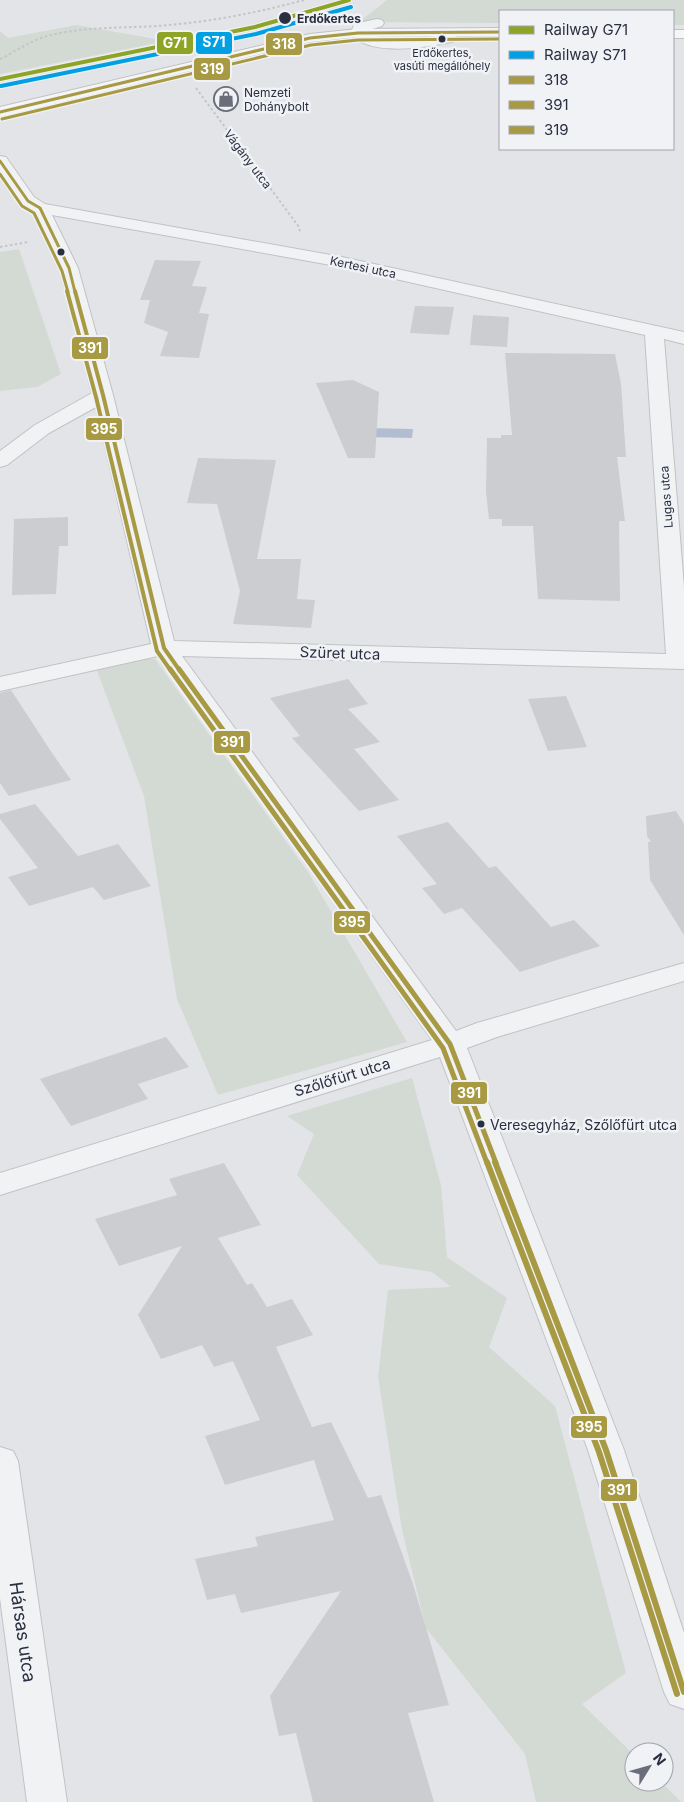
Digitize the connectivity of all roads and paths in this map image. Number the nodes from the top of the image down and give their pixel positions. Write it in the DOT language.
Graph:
graph roads {
  1 [pos="304,0"];
  2 [pos="377,23"];
  3 [pos="446,32"];
  4 [pos="499,32"];
  5 [pos="358,34"];
  6 [pos="0,58"];
  7 [pos="183,67"];
  8 [pos="0,112"];
  9 [pos="0,161"];
  10 [pos="40,208"];
  11 [pos="304,255"];
  12 [pos="654,332"];
  13 [pos="684,338"];
  14 [pos="103,395"];
  15 [pos="0,461"];
  16 [pos="164,648"];
  17 [pos="681,662"];
  18 [pos="0,684"];
  19 [pos="684,972"];
  20 [pos="450,1044"];
  21 [pos="0,1184"];
  22 [pos="0,1461"];
  23 [pos="684,1692"];
  24 [pos="47,1802"];
  1 -- 6 [label="path"];
  2 -- 5 [label="street"];
  3 -- 4 [label="main road"];
  3 -- 5 [label="street"];
  5 -- 7 [label="main road"];
  7 -- 8 [label="main road"];
  7 -- 11 [label="path, Vágány utca"];
  9 -- 10 [label="street"];
  10 -- 11 [label="street, Kertesi utca"];
  10 -- 14 [label="street"];
  11 -- 12 [label="street, Kertesi utca"];
  12 -- 13 [label="street, Kertesi utca"];
  12 -- 17 [label="street, Lugas utca"];
  14 -- 15 [label="street"];
  14 -- 16 [label="street"];
  16 -- 17 [label="street, Szüret utca"];
  16 -- 18 [label="street, Szüret utca"];
  16 -- 20 [label="street"];
  19 -- 20 [label="street, Szőlőfürt utca"];
  20 -- 21 [label="street, Szőlőfürt utca"];
  20 -- 23 [label="street"];
  22 -- 24 [label="street, Hársas utca"];
}
